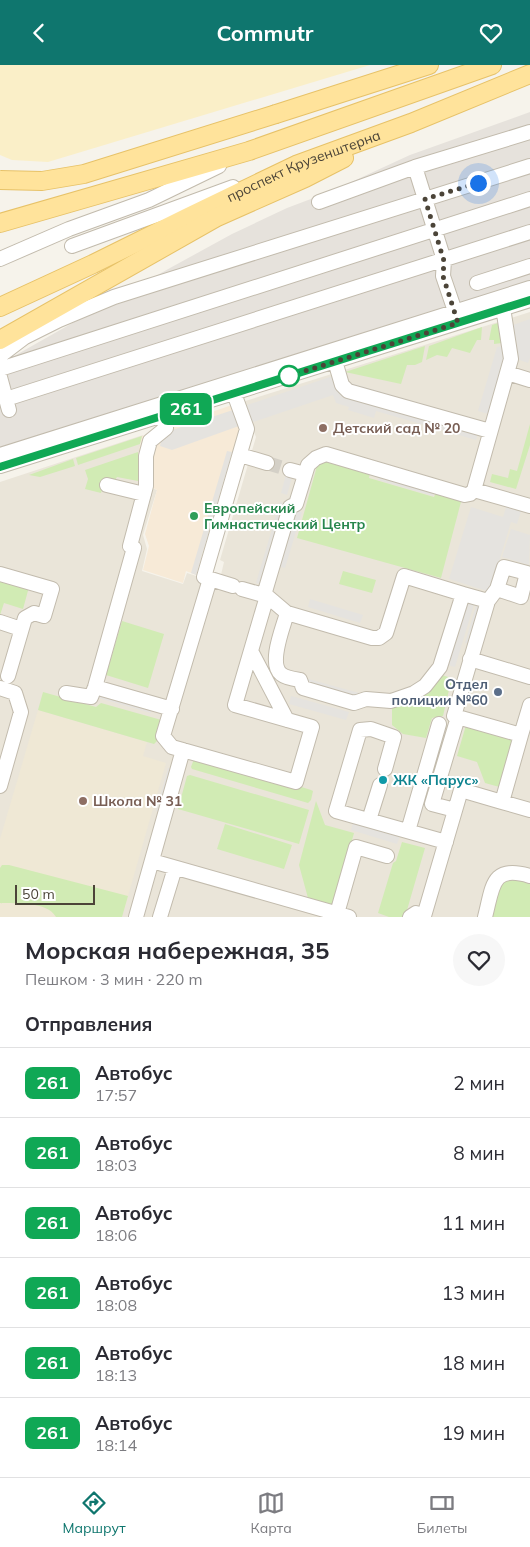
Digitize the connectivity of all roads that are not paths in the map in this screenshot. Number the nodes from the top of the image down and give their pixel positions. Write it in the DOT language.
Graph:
graph roads {
  1 [pos="429,65"];
  2 [pos="492,65"];
  3 [pos="530,74"];
  4 [pos="411,123"];
  5 [pos="530,132"];
  6 [pos="249,151"];
  7 [pos="296,165"];
  8 [pos="530,165"];
  9 [pos="415,167"];
  10 [pos="0,180"];
  11 [pos="425,199"];
  12 [pos="530,199"];
  13 [pos="319,202"];
  14 [pos="0,223"];
  15 [pos="434,230"];
  16 [pos="530,232"];
  17 [pos="72,245"];
  18 [pos="0,259"];
  19 [pos="444,260"];
  20 [pos="530,266"];
  21 [pos="477,283"];
  22 [pos="530,288"];
  23 [pos="530,300"];
  24 [pos="501,303"];
  25 [pos="0,307"];
  26 [pos="457,317"];
  27 [pos="0,340"];
  28 [pos="0,356"];
  29 [pos="333,356"];
  30 [pos="0,369"];
  31 [pos="507,373"];
  32 [pos="0,377"];
  33 [pos="530,380"];
  34 [pos="232,388"];
  35 [pos="162,416"];
  36 [pos="490,431"];
  37 [pos="0,455"];
  38 [pos="240,455"];
  39 [pos="267,463"];
  40 [pos="0,467"];
  41 [pos="290,470"];
  42 [pos="305,474"];
  43 [pos="106,485"];
  44 [pos="474,490"];
  45 [pos="144,494"];
  46 [pos="530,506"];
  47 [pos="0,574"];
  48 [pos="210,579"];
  49 [pos="497,589"];
  50 [pos="463,593"];
  51 [pos="266,595"];
  52 [pos="488,601"];
  53 [pos="287,613"];
  54 [pos="0,622"];
  55 [pos="21,629"];
  56 [pos="251,651"];
  57 [pos="470,659"];
  58 [pos="530,677"];
  59 [pos="4,682"];
  60 [pos="95,687"];
  61 [pos="66,693"];
  62 [pos="530,705"];
  63 [pos="172,709"];
  64 [pos="458,717"];
  65 [pos="287,720"];
  66 [pos="439,724"];
  67 [pos="521,735"];
  68 [pos="183,750"];
  69 [pos="385,769"];
  70 [pos="380,785"];
  71 [pos="0,786"];
  72 [pos="502,802"];
  73 [pos="455,810"];
  74 [pos="530,810"];
  75 [pos="369,820"];
  76 [pos="408,831"];
  77 [pos="446,842"];
  78 [pos="387,856"];
  79 [pos="152,861"];
  80 [pos="175,867"];
  81 [pos="530,875"];
  82 [pos="340,916"];
  83 [pos="136,917"];
  84 [pos="160,917"];
  85 [pos="410,917"];
  86 [pos="485,917"];
  1 -- 10 [label="main road, bridge"];
  2 -- 6 [label="main road, проспект Крузенштерна"];
  3 -- 4 [label="main road, проспект Крузенштерна"];
  4 -- 7 [label="main road, проспект Крузенштерна"];
  4 -- 27 [label="main road"];
  5 -- 9 [label="street"];
  6 -- 14 [label="main road"];
  6 -- 18 [label="street, проспект Крузенштерна"];
  7 -- 17 [label="street, проспект Крузенштерна"];
  7 -- 25 [label="main road"];
  8 -- 11 [label="street"];
  9 -- 11 [label="street"];
  9 -- 13 [label="street"];
  11 -- 15 [label="street"];
  11 -- 28 [label="street"];
  12 -- 15 [label="street"];
  15 -- 19 [label="street"];
  15 -- 30 [label="street"];
  16 -- 19 [label="street"];
  19 -- 26 [label="street"];
  19 -- 32 [label="street"];
  20 -- 21 [label="street"];
  22 -- 24 [label="street"];
  23 -- 24 [label="street"];
  24 -- 26 [label="street"];
  24 -- 31 [label="street"];
  26 -- 29 [label="street"];
  29 -- 34 [label="street"];
  29 -- 36 [label="street"];
  31 -- 33 [label="street"];
  31 -- 36 [label="street"];
  34 -- 35 [label="street"];
  34 -- 37 [label="street"];
  34 -- 38 [label="street"];
  35 -- 40 [label="street"];
  35 -- 45 [label="street"];
  36 -- 44 [label="street"];
  38 -- 39 [label="street"];
  38 -- 48 [label="street"];
  41 -- 42 [label="street"];
  42 -- 44 [label="street"];
  42 -- 51 [label="street"];
  43 -- 45 [label="street"];
  44 -- 46 [label="street"];
  45 -- 60 [label="street"];
  47 -- 55 [label="street"];
  48 -- 51 [label="street"];
  48 -- 63 [label="street"];
  49 -- 52 [label="street"];
  50 -- 52 [label="street"];
  50 -- 53 [label="street"];
  50 -- 53 [label="street"];
  51 -- 53 [label="street"];
  51 -- 56 [label="street"];
  52 -- 57 [label="street"];
  54 -- 55 [label="street"];
  55 -- 59 [label="street"];
  56 -- 65 [label="street"];
  56 -- 65 [label="street"];
  57 -- 58 [label="street"];
  57 -- 64 [label="street"];
  59 -- 71 [label="street"];
  60 -- 61 [label="street"];
  60 -- 63 [label="street"];
  62 -- 67 [label="street"];
  63 -- 68 [label="street"];
  64 -- 67 [label="street"];
  64 -- 73 [label="street"];
  65 -- 68 [label="street"];
  66 -- 76 [label="street"];
  67 -- 72 [label="street"];
  68 -- 79 [label="street"];
  69 -- 75 [label="street"];
  70 -- 75 [label="street"];
  72 -- 73 [label="street"];
  72 -- 74 [label="street"];
  73 -- 77 [label="street"];
  75 -- 76 [label="street"];
  76 -- 77 [label="street"];
  77 -- 85 [label="street"];
  78 -- 82 [label="street"];
  79 -- 80 [label="street"];
  79 -- 83 [label="street"];
  80 -- 82 [label="street"];
  80 -- 84 [label="street"];
  81 -- 86 [label="street"];
}
